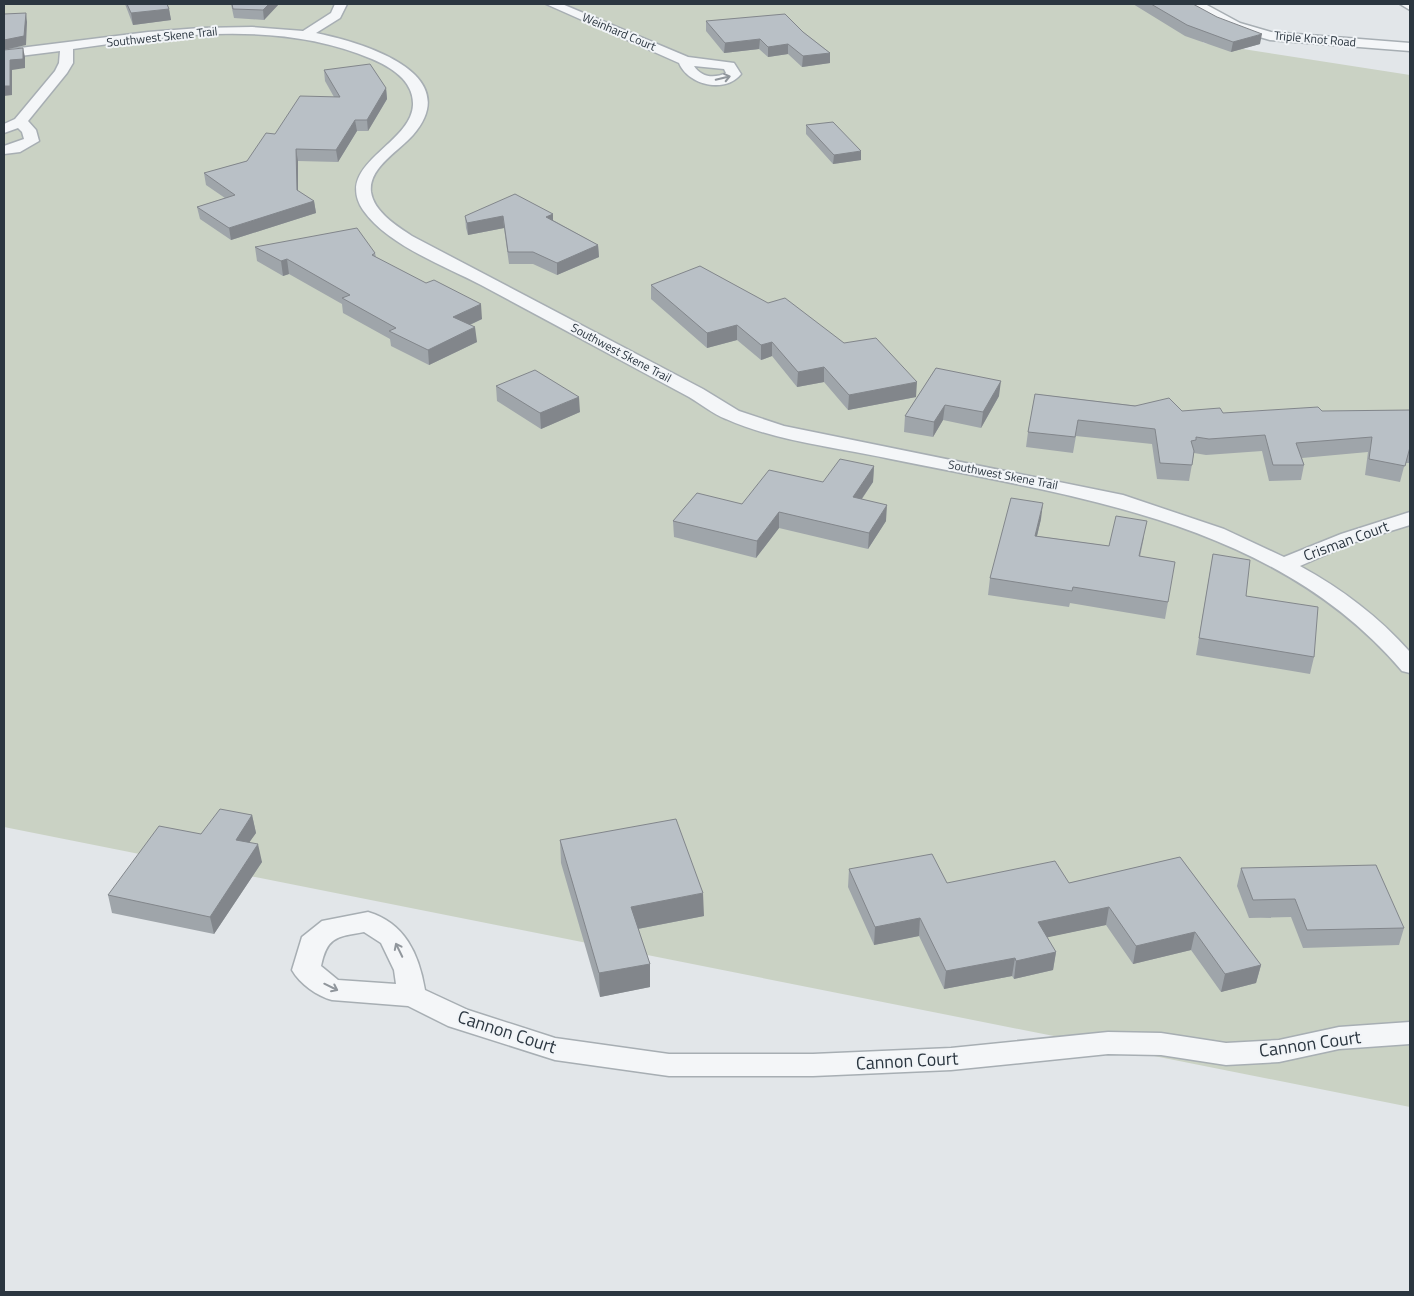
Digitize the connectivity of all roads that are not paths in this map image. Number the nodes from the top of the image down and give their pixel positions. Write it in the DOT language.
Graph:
graph roads {
  1 [pos="341,4"];
  2 [pos="552,4"];
  3 [pos="1196,4"];
  4 [pos="1406,4"];
  5 [pos="1410,6"];
  6 [pos="304,35"];
  7 [pos="67,46"];
  8 [pos="1410,47"];
  9 [pos="4,54"];
  10 [pos="686,61"];
  11 [pos="20,122"];
  12 [pos="4,129"];
  13 [pos="4,150"];
  14 [pos="1410,518"];
  15 [pos="1283,565"];
  16 [pos="1410,666"];
  17 [pos="412,996"];
  18 [pos="1410,1033"];
  1 -- 6 [label="street"];
  2 -- 10 [label="street, Weinhard Court"];
  3 -- 8 [label="street, Triple Knot Road"];
  4 -- 5 [label="street"];
  6 -- 7 [label="street, Southwest Skene Trail"];
  6 -- 15 [label="street, Southwest Skene Trail"];
  7 -- 9 [label="street, Southwest Skene Trail"];
  7 -- 11 [label="street"];
  11 -- 12 [label="street"];
  11 -- 13 [label="street"];
  14 -- 15 [label="street, Crisman Court"];
  15 -- 16 [label="street, Southwest Skene Trail"];
  17 -- 18 [label="street, Cannon Court"];
}
